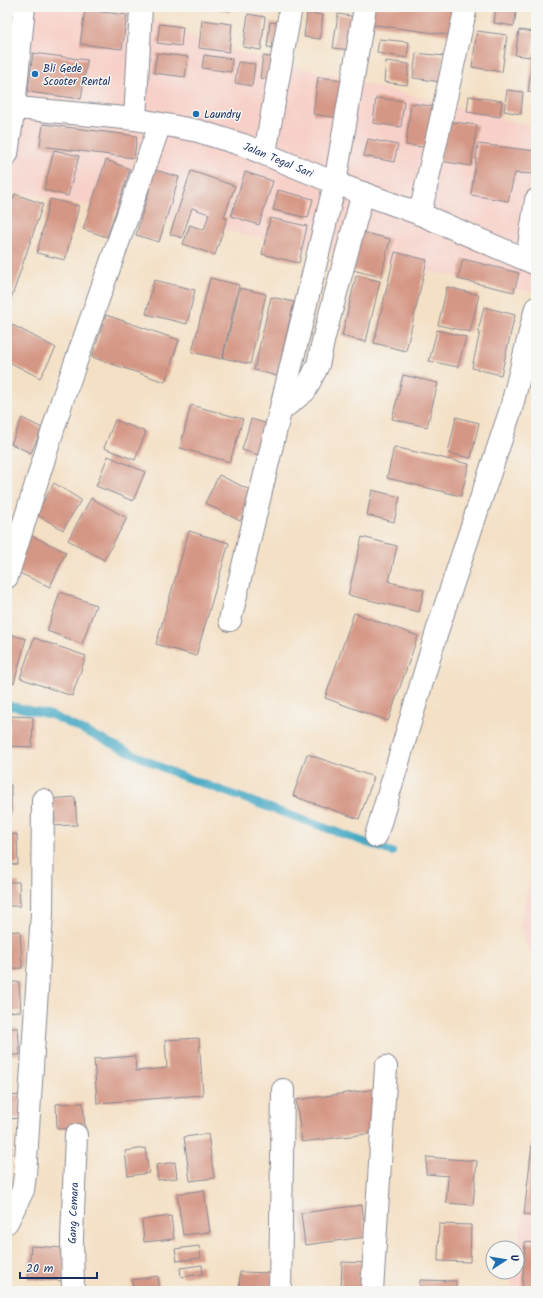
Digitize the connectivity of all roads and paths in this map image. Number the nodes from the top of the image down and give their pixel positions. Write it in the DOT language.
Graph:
graph roads {
  1 [pos="24,7"];
  2 [pos="141,7"];
  3 [pos="291,7"];
  4 [pos="365,7"];
  5 [pos="466,7"];
  6 [pos="11,107"];
  7 [pos="135,119"];
  8 [pos="160,124"];
  9 [pos="265,153"];
  10 [pos="7,154"];
  11 [pos="335,183"];
  12 [pos="363,193"];
  13 [pos="536,200"];
  14 [pos="420,214"];
  15 [pos="531,262"];
  16 [pos="536,308"];
  17 [pos="282,409"];
  18 [pos="7,576"];
  19 [pos="230,620"];
  20 [pos="43,800"];
  21 [pos="376,836"];
  22 [pos="386,1067"];
  23 [pos="283,1090"];
  24 [pos="76,1135"];
  25 [pos="7,1222"];
  26 [pos="73,1291"];
  27 [pos="280,1291"];
  28 [pos="372,1291"];
  1 -- 6 [label="street"];
  2 -- 7 [label="street"];
  3 -- 9 [label="street"];
  4 -- 11 [label="street"];
  5 -- 14 [label="street"];
  6 -- 7 [label="street, Jalan Tegal Sari"];
  6 -- 10 [label="street"];
  7 -- 8 [label="street, Jalan Tegal Sari"];
  8 -- 9 [label="street, Jalan Tegal Sari"];
  8 -- 18 [label="street"];
  9 -- 11 [label="street, Jalan Tegal Sari"];
  11 -- 12 [label="street, Jalan Tegal Sari"];
  11 -- 17 [label="street"];
  12 -- 14 [label="street, Jalan Tegal Sari"];
  12 -- 17 [label="street"];
  13 -- 15 [label="street"];
  14 -- 15 [label="street, Jalan Tegal Sari"];
  16 -- 21 [label="street"];
  17 -- 19 [label="street"];
  20 -- 25 [label="street"];
  22 -- 28 [label="street"];
  23 -- 27 [label="street"];
  24 -- 26 [label="street, Gang Cemara"];
}
